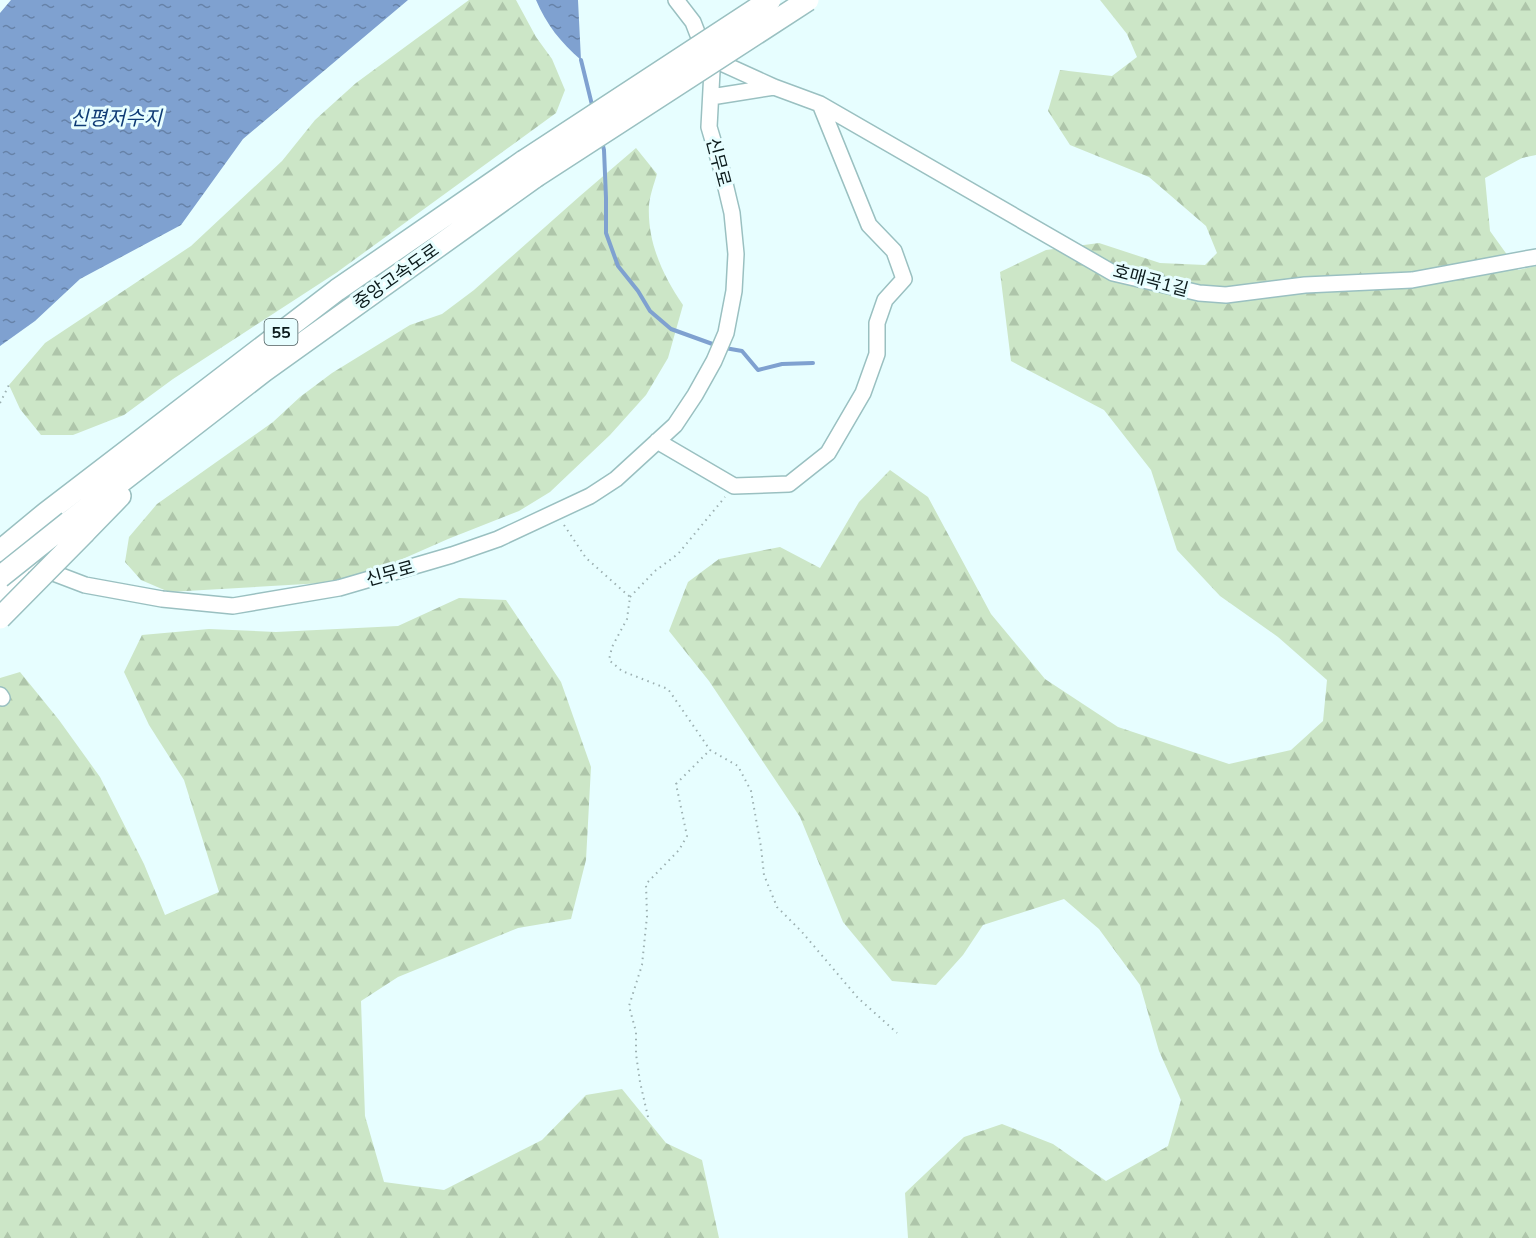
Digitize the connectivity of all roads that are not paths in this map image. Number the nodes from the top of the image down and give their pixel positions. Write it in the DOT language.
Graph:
graph roads {
  1 [pos="676,0"];
  2 [pos="770,0"];
  3 [pos="808,0"];
  4 [pos="706,57"];
  5 [pos="774,87"];
  6 [pos="711,97"];
  7 [pos="820,104"];
  8 [pos="529,169"];
  9 [pos="1536,257"];
  10 [pos="657,441"];
  11 [pos="43,507"];
  12 [pos="77,527"];
  13 [pos="0,535"];
  14 [pos="0,552"];
  15 [pos="25,562"];
  16 [pos="0,577"];
  17 [pos="0,597"];
  18 [pos="0,618"];
  1 -- 4 [label="street, 신무로"];
  2 -- 8 [label="highway, 중앙고속도로 / 55, bridge"];
  3 -- 8 [label="highway, 중앙고속도로 / 55, bridge"];
  4 -- 5 [label="street, 호매곡1길"];
  4 -- 6 [label="street, 신무로"];
  5 -- 6 [label="street"];
  5 -- 7 [label="street, 호매곡1길"];
  6 -- 10 [label="street, 신무로"];
  7 -- 9 [label="street, 호매곡1길"];
  7 -- 10 [label="street"];
  8 -- 11 [label="highway, 중앙고속도로 / 55"];
  8 -- 12 [label="highway, 중앙고속도로 / 55"];
  10 -- 15 [label="street, 신무로"];
  11 -- 13 [label="highway"];
  11 -- 14 [label="highway, 중앙고속도로 / 55"];
  12 -- 16 [label="highway, 중앙고속도로 / 55, bridge"];
  12 -- 18 [label="highway, bridge"];
  14 -- 15 [label="street, 신무로"];
  15 -- 17 [label="street"];
}
